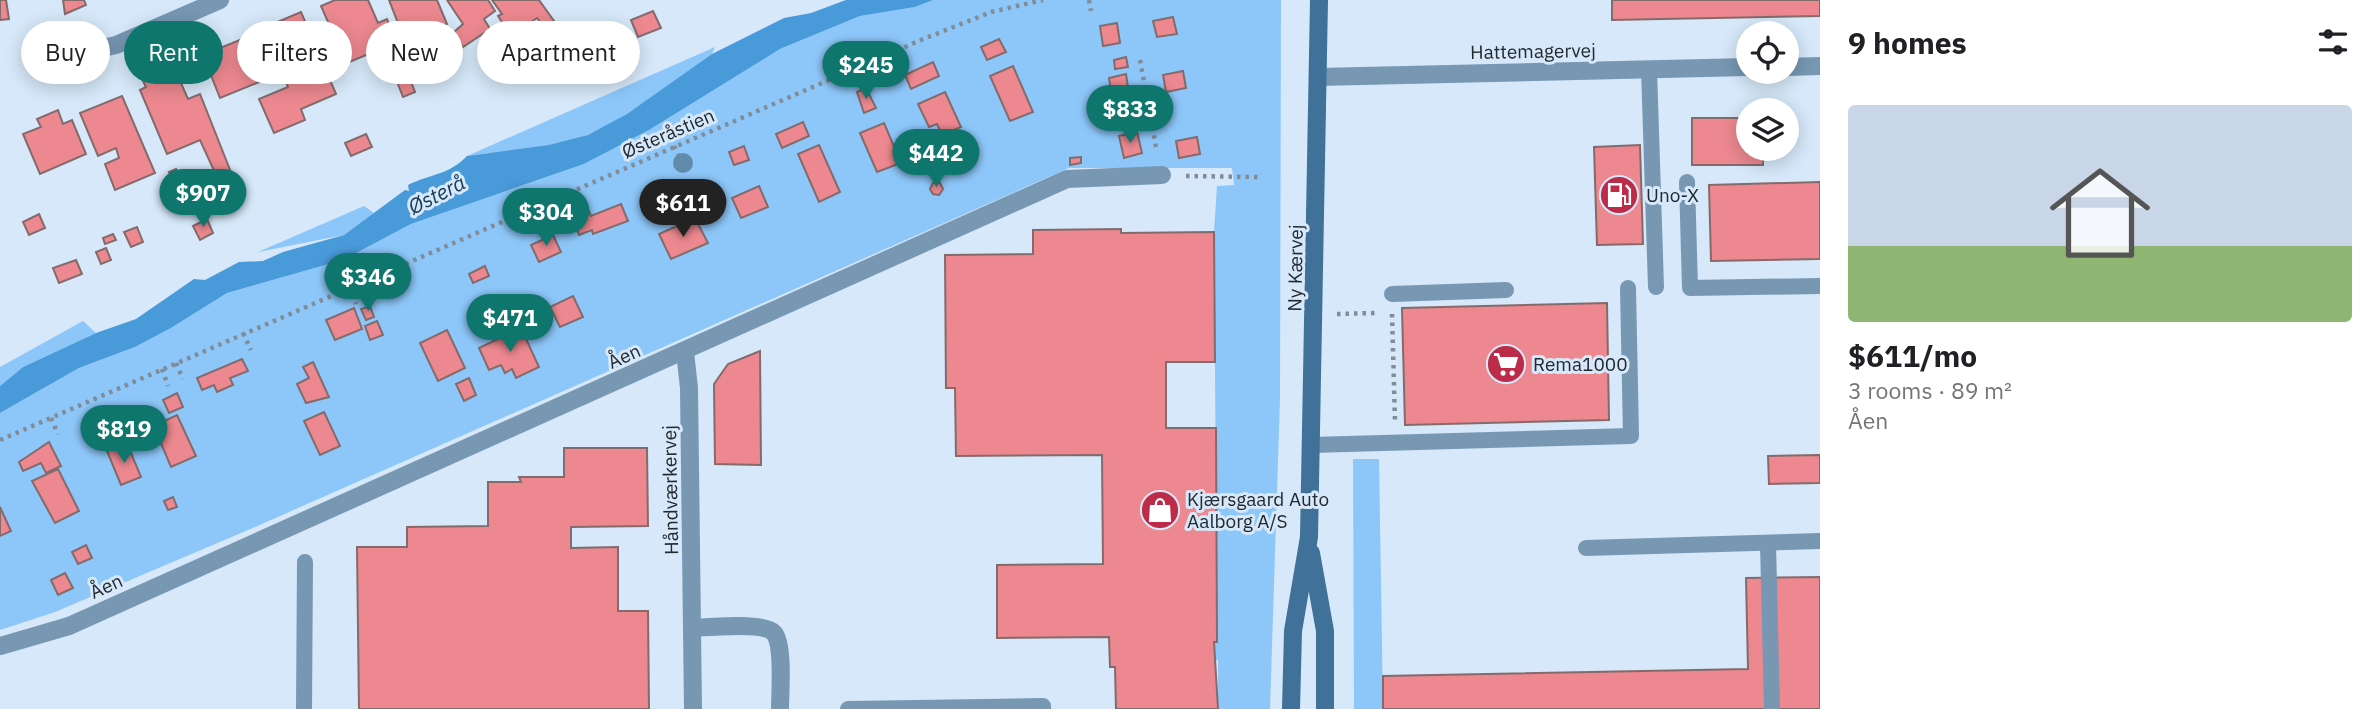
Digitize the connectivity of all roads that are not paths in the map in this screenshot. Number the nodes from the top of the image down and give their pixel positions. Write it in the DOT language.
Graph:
graph roads {
  1 [pos="220,0"];
  2 [pos="1320,0"];
  3 [pos="110,46"];
  4 [pos="1799,66"];
  5 [pos="1820,66"];
  6 [pos="1736,67"];
  7 [pos="1649,69"];
  8 [pos="1318,77"];
  9 [pos="1162,175"];
  10 [pos="1688,183"];
  11 [pos="1820,286"];
  12 [pos="1656,287"];
  13 [pos="1628,288"];
  14 [pos="1506,290"];
  15 [pos="1392,294"];
  16 [pos="685,352"];
  17 [pos="1311,445"];
  18 [pos="1309,537"];
  19 [pos="1820,541"];
  20 [pos="1768,543"];
  21 [pos="1586,548"];
  22 [pos="305,562"];
  23 [pos="693,628"];
  24 [pos="0,646"];
  25 [pos="304,709"];
  26 [pos="693,709"];
  27 [pos="780,709"];
  28 [pos="848,709"];
  29 [pos="1043,709"];
  30 [pos="1291,709"];
  31 [pos="1325,709"];
  32 [pos="1772,709"];
  1 -- 3 [label="street"];
  2 -- 8 [label="street, Ny Kærvej"];
  4 -- 5 [label="street"];
  6 -- 7 [label="street, Hattemagervej"];
  7 -- 8 [label="street, Hattemagervej"];
  7 -- 12 [label="lane"];
  8 -- 17 [label="street, Ny Kærvej"];
  9 -- 16 [label="street, Åen"];
  10 -- 11 [label="lane"];
  13 -- 17 [label="lane"];
  14 -- 15 [label="lane"];
  16 -- 23 [label="street, Håndværkervej"];
  16 -- 24 [label="street, Åen"];
  17 -- 18 [label="street, Ny Kærvej"];
  18 -- 30 [label="street, Ny Kærvej"];
  18 -- 31 [label="street, Ny Kærvej"];
  19 -- 20 [label="lane"];
  20 -- 21 [label="lane"];
  20 -- 32 [label="lane"];
  22 -- 25 [label="lane"];
  23 -- 26 [label="street, Håndværkervej"];
  23 -- 27 [label="street"];
  28 -- 29 [label="lane"];
}
